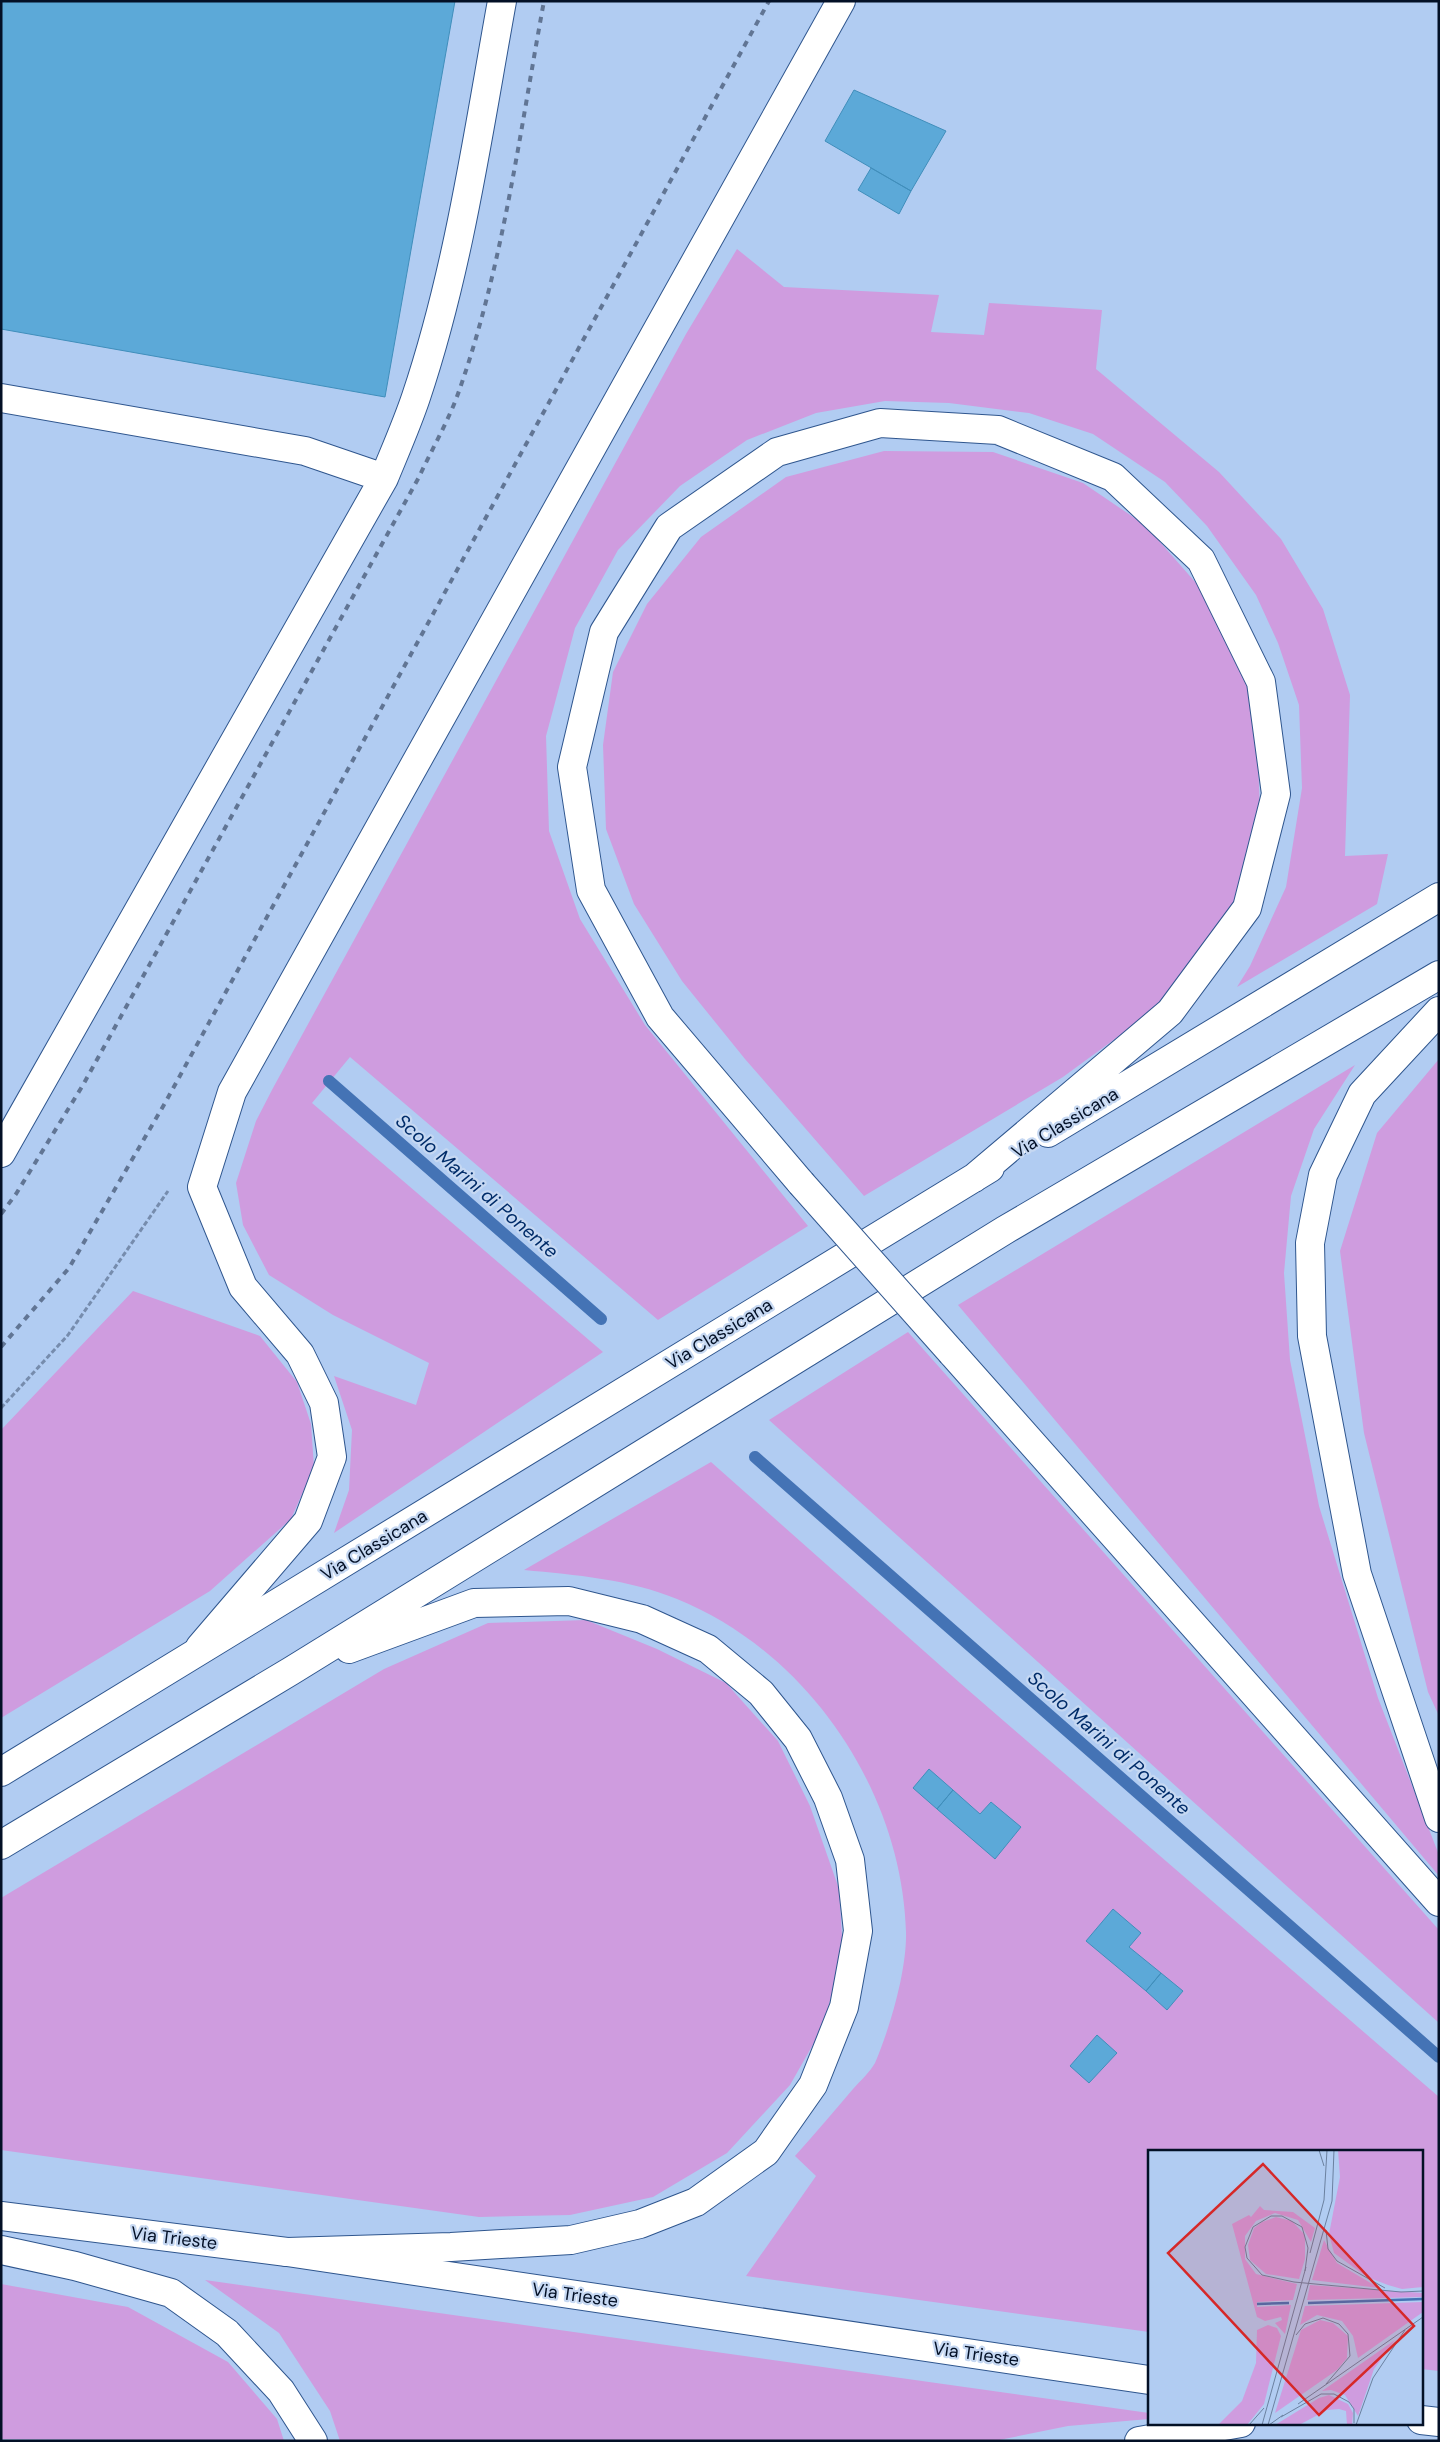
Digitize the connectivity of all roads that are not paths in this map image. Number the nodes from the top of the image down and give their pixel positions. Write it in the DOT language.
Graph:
graph roads {
  1 [pos="502,1"];
  2 [pos="841,1"];
  3 [pos="1,398"];
  4 [pos="384,478"];
  5 [pos="1439,897"];
  6 [pos="1439,975"];
  7 [pos="1439,1011"];
  8 [pos="1,1153"];
  9 [pos="974,1178"];
  10 [pos="195,1654"];
  11 [pos="291,1671"];
  12 [pos="1,1772"];
  13 [pos="1439,1818"];
  14 [pos="1,1845"];
  15 [pos="1439,1902"];
  16 [pos="1,2216"];
  17 [pos="1,2250"];
  18 [pos="287,2252"];
  19 [pos="1148,2380"];
  20 [pos="1422,2420"];
  21 [pos="1439,2422"];
  22 [pos="1235,2424"];
  23 [pos="313,2441"];
  24 [pos="1139,2441"];
  1 -- 4 [label="main road"];
  2 -- 10 [label="main road"];
  3 -- 4 [label="main road"];
  4 -- 8 [label="main road"];
  5 -- 9 [label="main road, Via Classicana"];
  6 -- 11 [label="main road"];
  7 -- 13 [label="main road"];
  9 -- 10 [label="main road, Via Classicana"];
  9 -- 15 [label="main road, bridge"];
  10 -- 12 [label="main road, Via Classicana"];
  11 -- 14 [label="main road"];
  11 -- 18 [label="main road"];
  16 -- 18 [label="main road, Via Trieste"];
  17 -- 23 [label="main road"];
  18 -- 19 [label="main road, Via Trieste"];
  20 -- 21 [label="main road"];
  22 -- 24 [label="main road"];
}
